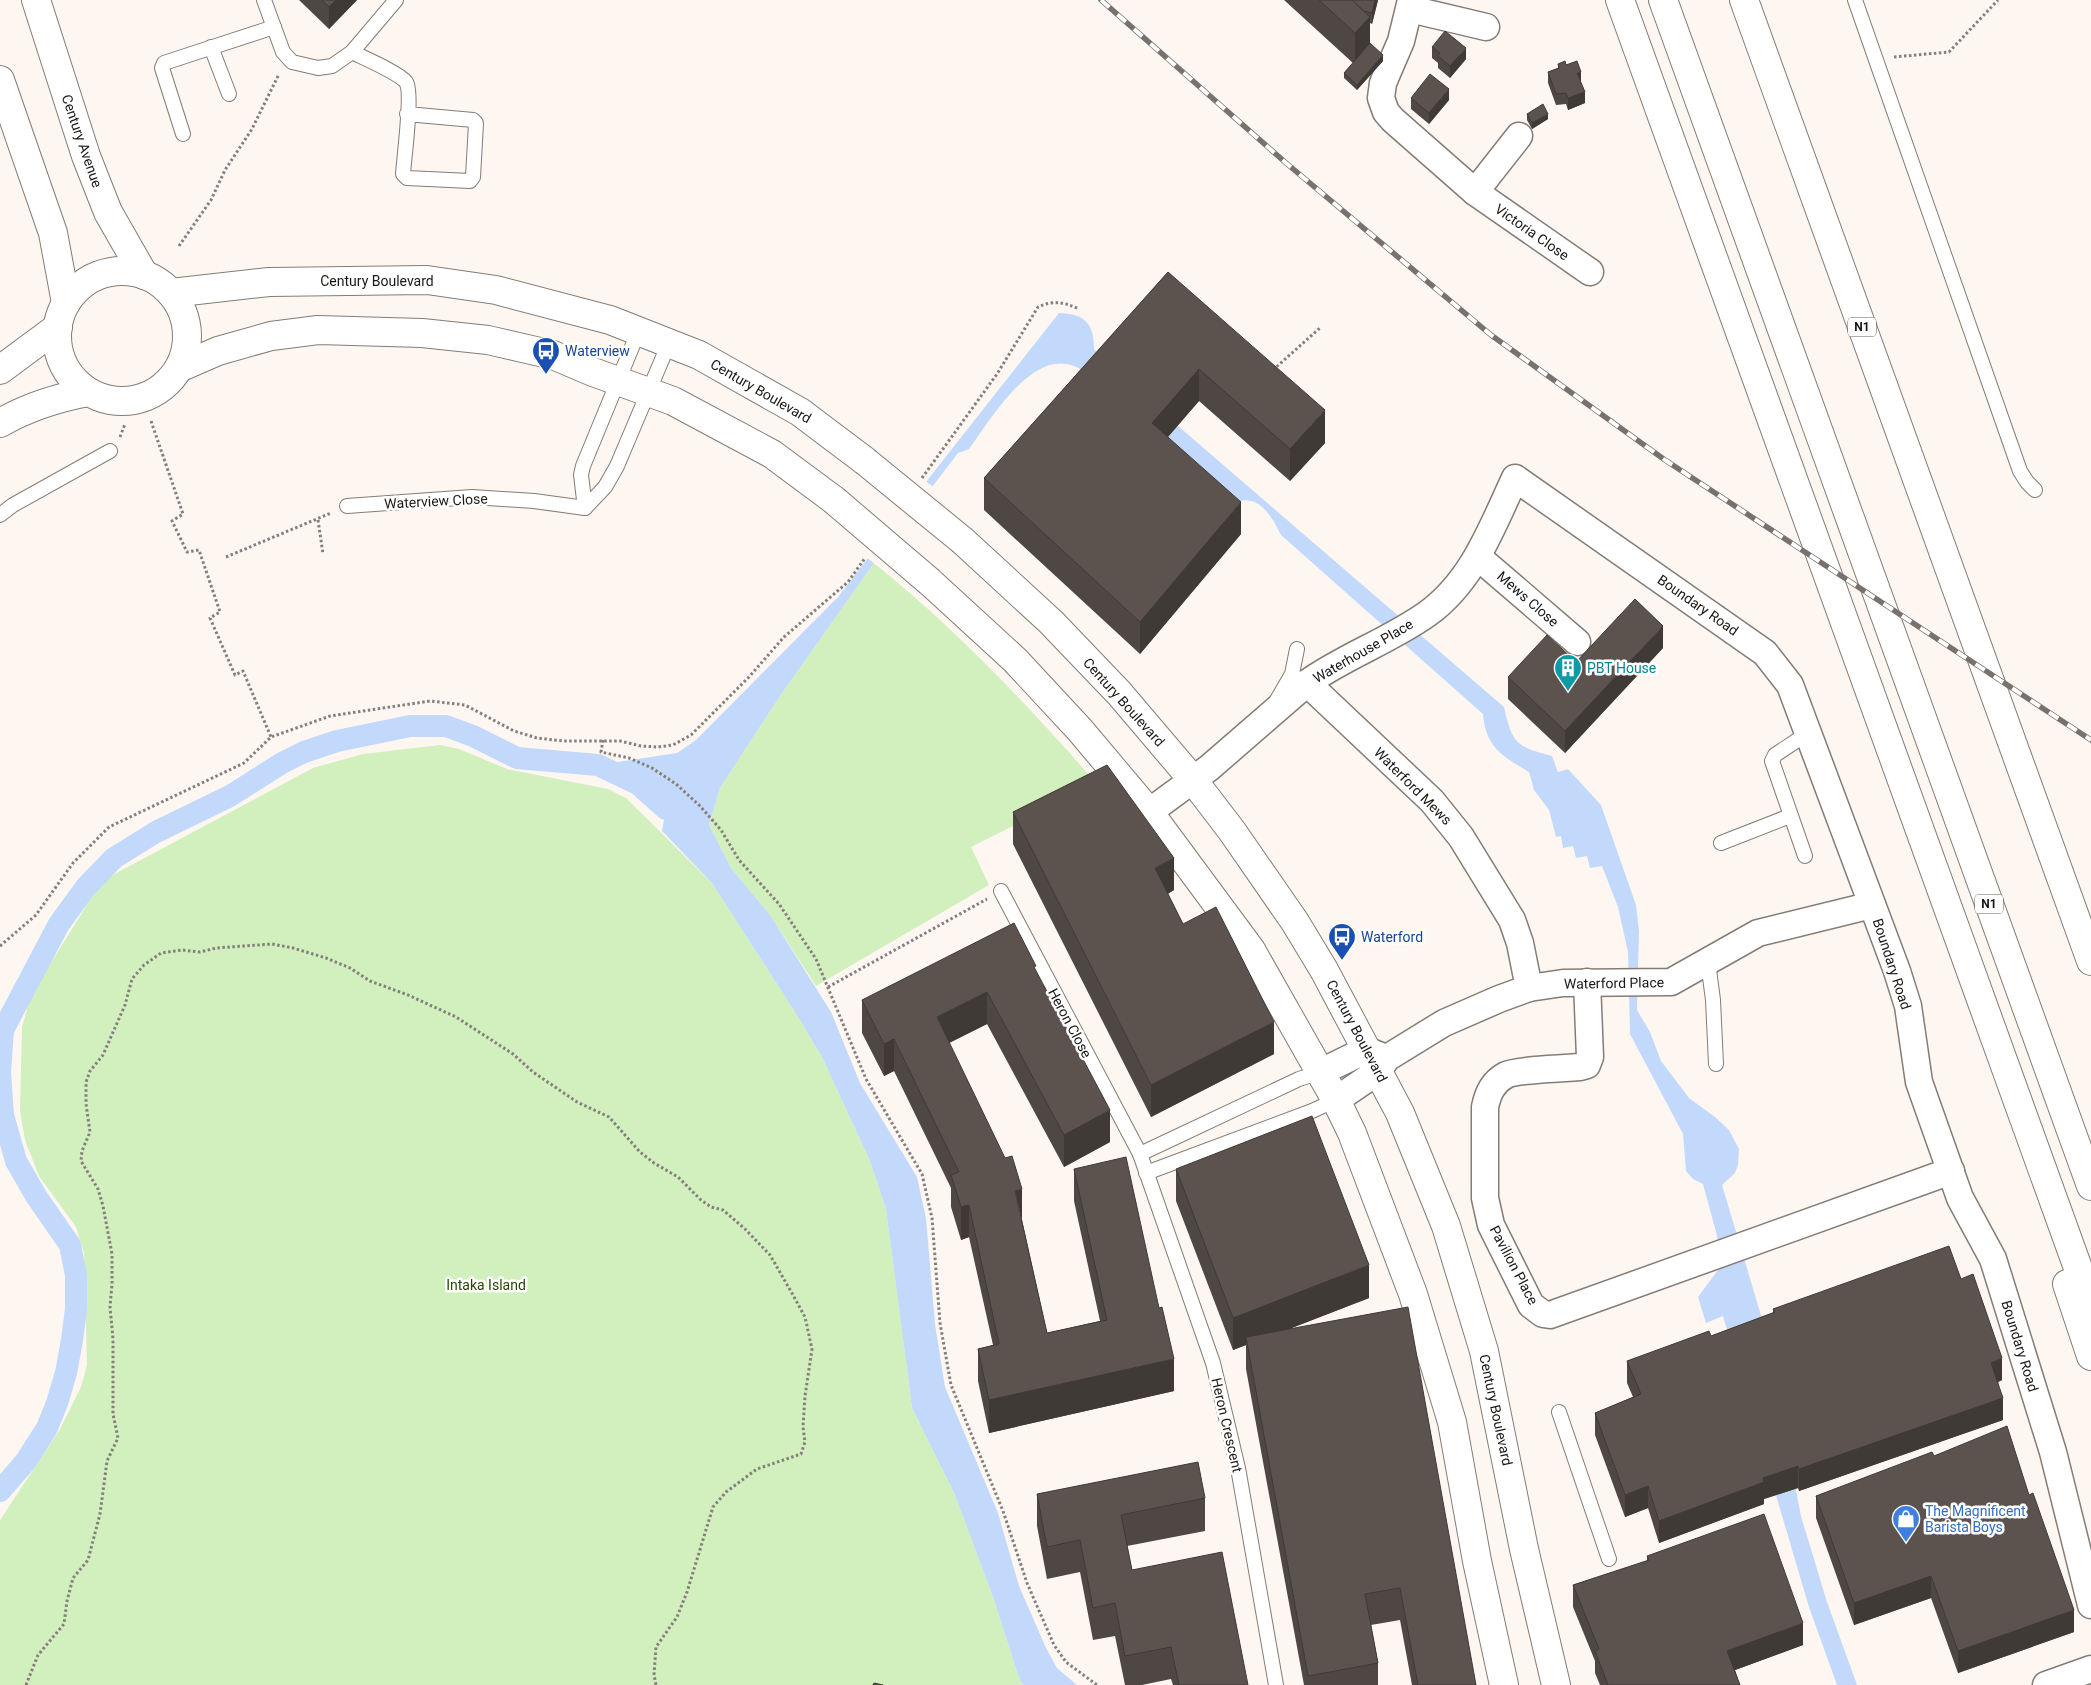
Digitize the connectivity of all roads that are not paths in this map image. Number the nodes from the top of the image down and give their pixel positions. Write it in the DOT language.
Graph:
graph roads {
  1 [pos="36,0"];
  2 [pos="264,0"];
  3 [pos="396,0"];
  4 [pos="1620,0"];
  5 [pos="1663,0"];
  6 [pos="1744,0"];
  7 [pos="1856,0"];
  8 [pos="1410,5"];
  9 [pos="274,27"];
  10 [pos="1486,27"];
  11 [pos="211,47"];
  12 [pos="352,52"];
  13 [pos="0,80"];
  14 [pos="229,94"];
  15 [pos="407,114"];
  16 [pos="183,134"];
  17 [pos="1519,136"];
  18 [pos="1475,192"];
  19 [pos="1590,272"];
  20 [pos="144,275"];
  21 [pos="171,293"];
  22 [pos="62,315"];
  23 [pos="639,330"];
  24 [pos="669,343"];
  25 [pos="179,368"];
  26 [pos="0,370"];
  27 [pos="620,381"];
  28 [pos="648,391"];
  29 [pos="88,392"];
  30 [pos="0,423"];
  31 [pos="110,451"];
  32 [pos="1514,478"];
  33 [pos="2035,490"];
  34 [pos="347,506"];
  35 [pos="585,508"];
  36 [pos="0,515"];
  37 [pos="1478,557"];
  38 [pos="1847,629"];
  39 [pos="1577,642"];
  40 [pos="1297,649"];
  41 [pos="1307,683"];
  42 [pos="1261,723"];
  43 [pos="1808,733"];
  44 [pos="1193,780"];
  45 [pos="1149,812"];
  46 [pos="1790,816"];
  47 [pos="1720,842"];
  48 [pos="1804,856"];
  49 [pos="1001,891"];
  50 [pos="1872,905"];
  51 [pos="2091,961"];
  52 [pos="1708,962"];
  53 [pos="1587,982"];
  54 [pos="1529,988"];
  55 [pos="1377,1060"];
  56 [pos="1716,1064"];
  57 [pos="1321,1072"];
  58 [pos="1336,1100"];
  59 [pos="1140,1154"];
  60 [pos="1950,1171"];
  61 [pos="1146,1173"];
  62 [pos="2091,1186"];
  63 [pos="2091,1304"];
  64 [pos="2091,1356"];
  65 [pos="1559,1412"];
  66 [pos="1609,1559"];
  67 [pos="2091,1605"];
  68 [pos="2091,1669"];
  69 [pos="1276,1685"];
  70 [pos="1504,1685"];
  71 [pos="1556,1685"];
  72 [pos="2046,1685"];
  1 -- 20 [label="main road, Century Avenue"];
  2 -- 9 [label="lane"];
  3 -- 12 [label="lane"];
  4 -- 38 [label="main road"];
  5 -- 62 [label="main road, N1"];
  6 -- 51 [label="main road, N1"];
  7 -- 33 [label="lane"];
  8 -- 10 [label="street"];
  8 -- 18 [label="street, Victoria Close"];
  9 -- 11 [label="lane"];
  9 -- 12 [label="lane"];
  11 -- 14 [label="lane"];
  11 -- 16 [label="lane"];
  12 -- 15 [label="lane"];
  13 -- 22 [label="main road"];
  15 -- 15 [label="lane"];
  17 -- 18 [label="street"];
  18 -- 19 [label="street, Victoria Close"];
  20 -- 21 [label="main road"];
  20 -- 22 [label="main road"];
  21 -- 23 [label="main road, Century Boulevard"];
  21 -- 25 [label="main road"];
  22 -- 26 [label="main road"];
  22 -- 29 [label="main road"];
  23 -- 24 [label="main road, Century Boulevard"];
  23 -- 27 [label="lane"];
  24 -- 28 [label="lane"];
  24 -- 44 [label="main road, Century Boulevard, bridge"];
  25 -- 27 [label="main road"];
  25 -- 29 [label="main road"];
  27 -- 28 [label="main road"];
  27 -- 35 [label="lane"];
  28 -- 35 [label="lane"];
  28 -- 45 [label="main road, bridge"];
  29 -- 30 [label="main road"];
  31 -- 36 [label="lane"];
  32 -- 37 [label="street, Waterhouse Place"];
  32 -- 43 [label="street, Boundary Road"];
  34 -- 35 [label="lane, Waterview Close"];
  37 -- 39 [label="street, Mews Close"];
  37 -- 41 [label="street, Waterhouse Place"];
  38 -- 63 [label="main road"];
  38 -- 64 [label="main road"];
  40 -- 42 [label="lane"];
  41 -- 42 [label="street, Waterhouse Place"];
  41 -- 54 [label="street, Waterford Mews"];
  42 -- 44 [label="street, Waterhouse Place"];
  43 -- 46 [label="lane"];
  43 -- 50 [label="street, Boundary Road"];
  44 -- 45 [label="street, Waterhouse Place"];
  44 -- 55 [label="main road, Century Boulevard"];
  45 -- 57 [label="main road"];
  46 -- 47 [label="lane"];
  46 -- 48 [label="lane"];
  49 -- 59 [label="lane, Heron Close"];
  50 -- 52 [label="street, Waterford Place"];
  50 -- 60 [label="street, Boundary Road"];
  52 -- 53 [label="street, Waterford Place"];
  52 -- 56 [label="lane"];
  53 -- 54 [label="street, Waterford Place"];
  53 -- 60 [label="street, Pavilion Place"];
  54 -- 55 [label="street, Waterford Place"];
  55 -- 57 [label="street"];
  55 -- 58 [label="street"];
  55 -- 71 [label="main road, Century Boulevard"];
  57 -- 58 [label="main road"];
  57 -- 59 [label="lane"];
  58 -- 61 [label="lane"];
  58 -- 70 [label="main road"];
  59 -- 61 [label="lane, Heron Crescent"];
  60 -- 67 [label="street, Boundary Road"];
  61 -- 69 [label="lane, Heron Crescent"];
  65 -- 66 [label="lane"];
  68 -- 72 [label="street"];
}
